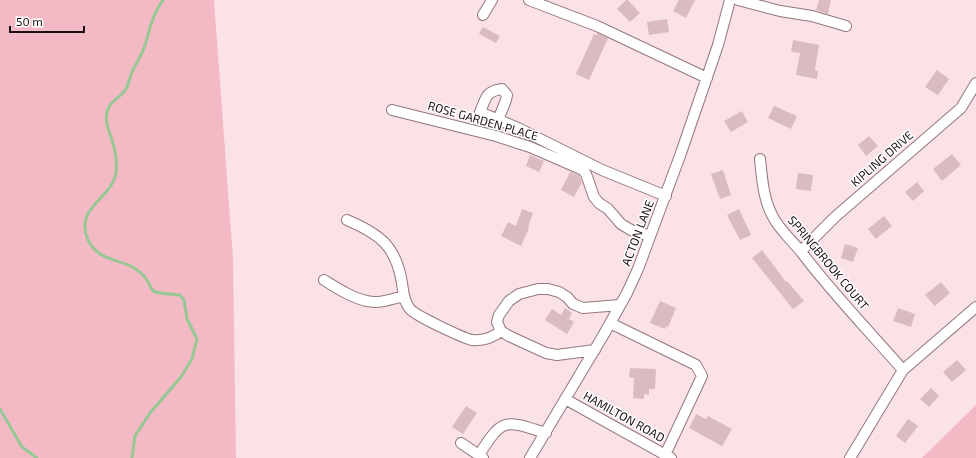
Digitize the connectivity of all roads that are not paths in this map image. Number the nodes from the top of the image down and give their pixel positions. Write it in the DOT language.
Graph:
graph roads {
  1 [pos="492,0"];
  2 [pos="529,0"];
  3 [pos="730,0"];
  4 [pos="738,0"];
  5 [pos="483,15"];
  6 [pos="846,26"];
  7 [pos="707,78"];
  8 [pos="976,83"];
  9 [pos="392,110"];
  10 [pos="498,120"];
  11 [pos="760,159"];
  12 [pos="666,196"];
  13 [pos="347,220"];
  14 [pos="650,236"];
  15 [pos="800,251"];
  16 [pos="324,280"];
  17 [pos="404,296"];
  18 [pos="620,305"];
  19 [pos="976,307"];
  20 [pos="610,323"];
  21 [pos="501,331"];
  22 [pos="595,350"];
  23 [pos="903,370"];
  24 [pos="565,399"];
  25 [pos="546,433"];
  26 [pos="461,443"];
  27 [pos="668,456"];
  28 [pos="481,457"];
  29 [pos="530,458"];
  30 [pos="850,458"];
  1 -- 5 [label="street"];
  2 -- 7 [label="street"];
  3 -- 7 [label="street, ACTON LANE"];
  4 -- 6 [label="street"];
  7 -- 12 [label="street, ACTON LANE"];
  8 -- 15 [label="street, KIPLING DRIVE"];
  9 -- 14 [label="street, ROSE GARDEN PLACE"];
  10 -- 12 [label="street"];
  11 -- 15 [label="street, SPRINGBROOK COURT"];
  12 -- 14 [label="street, ACTON LANE"];
  13 -- 17 [label="street"];
  14 -- 18 [label="street, ACTON LANE"];
  15 -- 23 [label="street, SPRINGBROOK COURT"];
  16 -- 17 [label="street"];
  17 -- 21 [label="street"];
  18 -- 20 [label="street, ACTON LANE"];
  18 -- 21 [label="street"];
  19 -- 23 [label="street"];
  20 -- 22 [label="street, ACTON LANE"];
  20 -- 27 [label="street"];
  21 -- 22 [label="street"];
  22 -- 24 [label="street, ACTON LANE"];
  23 -- 30 [label="street"];
  24 -- 25 [label="street, ACTON LANE"];
  24 -- 27 [label="street, HAMILTON ROAD"];
  25 -- 28 [label="street"];
  25 -- 29 [label="street, ACTON LANE"];
  26 -- 28 [label="street"];
}
